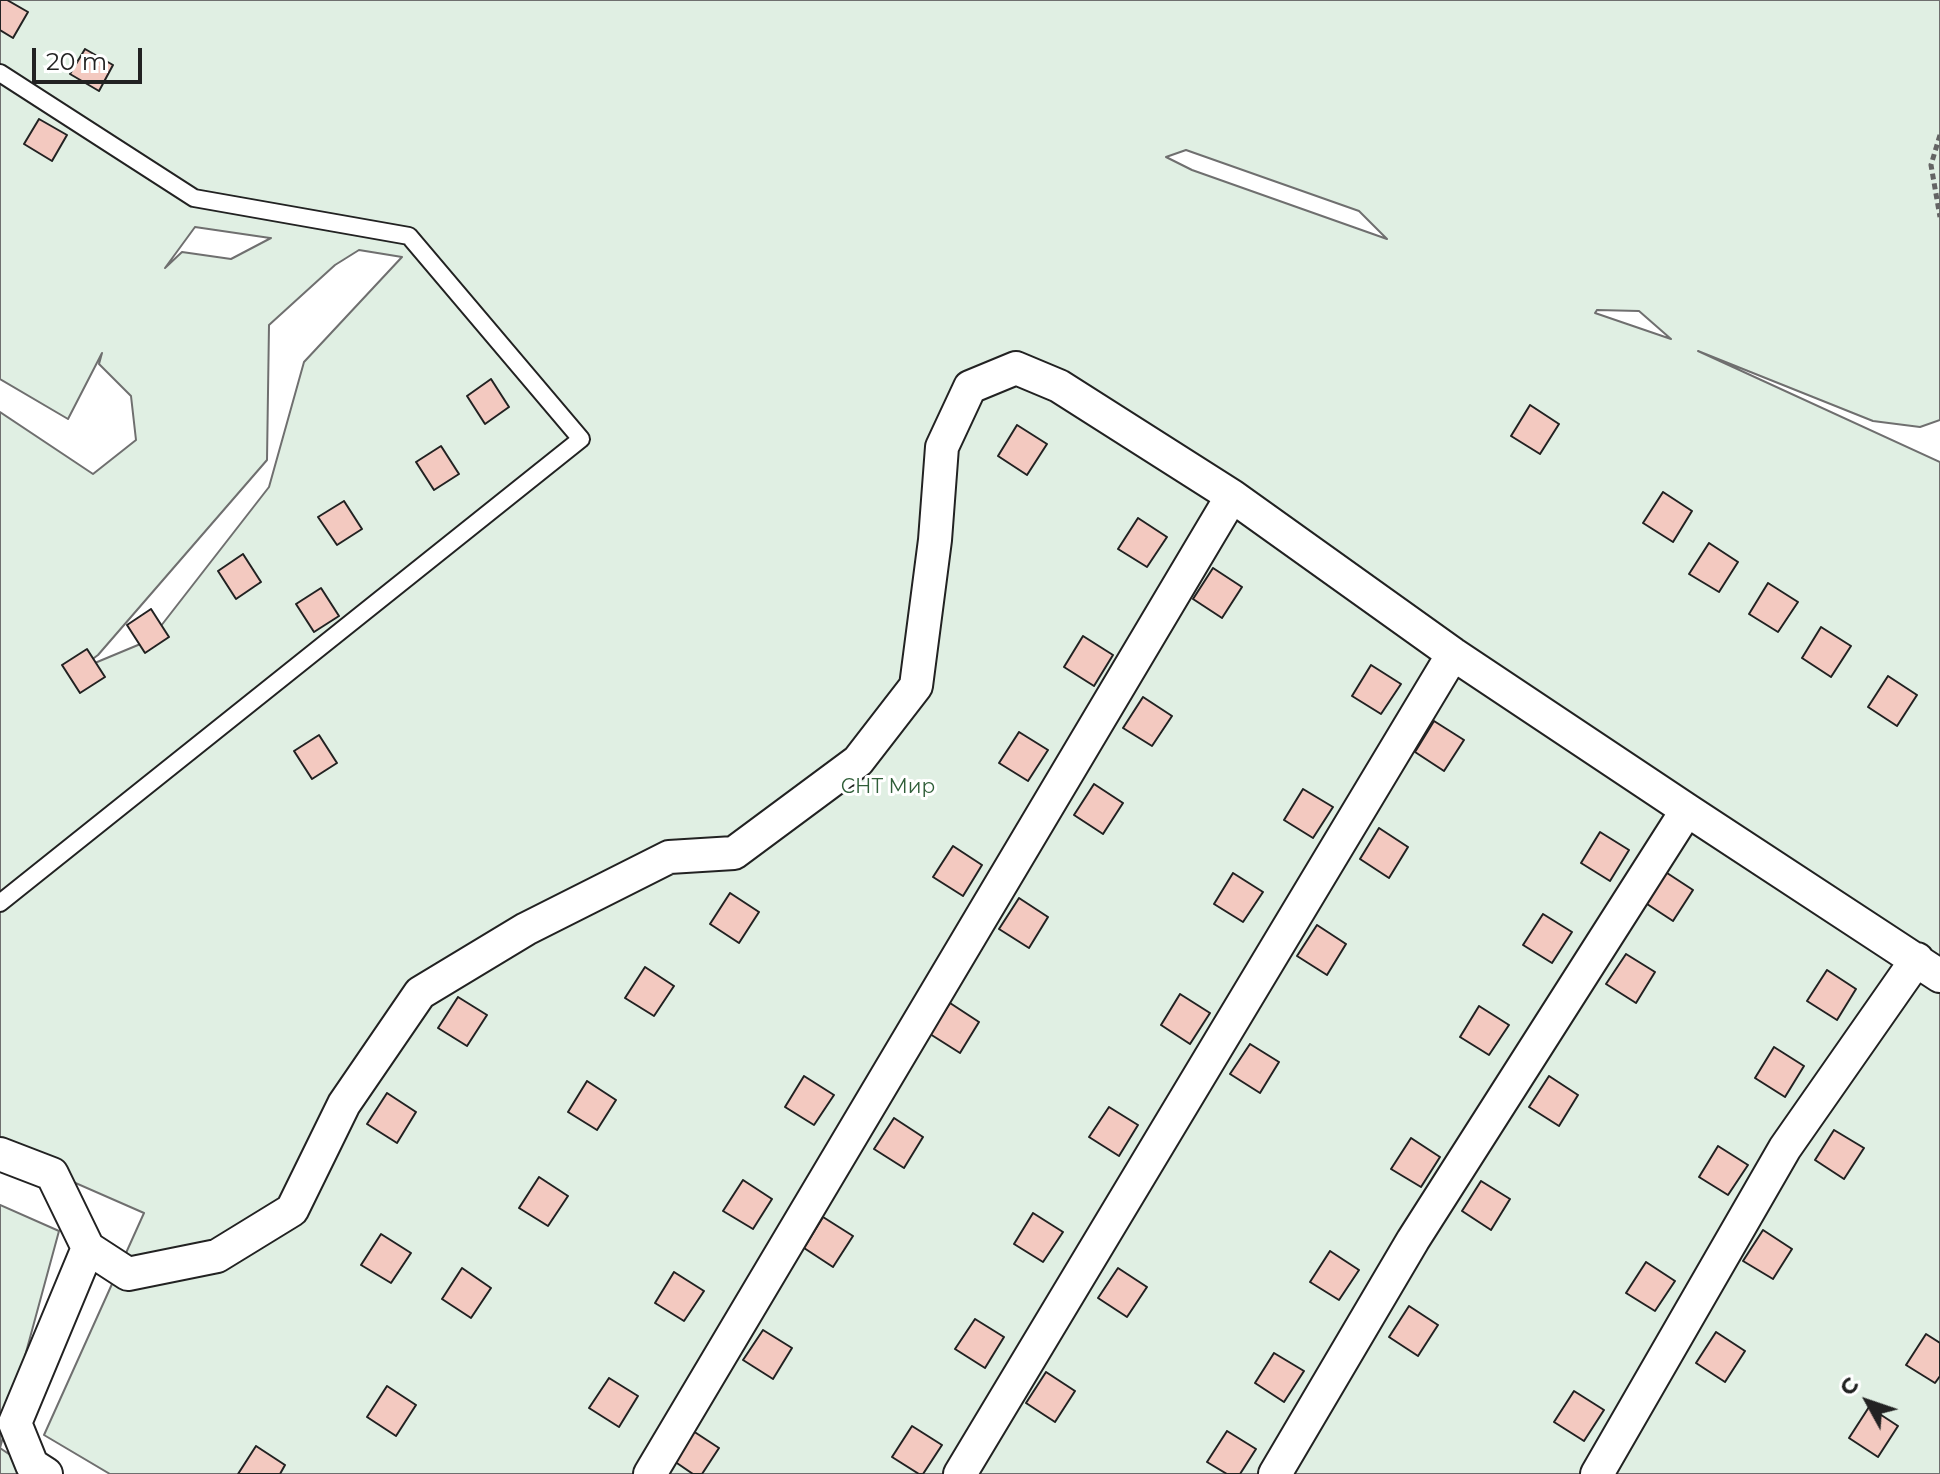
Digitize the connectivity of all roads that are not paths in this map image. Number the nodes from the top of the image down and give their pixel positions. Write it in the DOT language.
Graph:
graph roads {
  1 [pos="0,73"];
  2 [pos="1232,496"];
  3 [pos="1453,654"];
  4 [pos="1687,810"];
  5 [pos="0,903"];
  6 [pos="1928,968"];
  7 [pos="0,1154"];
  8 [pos="88,1248"];
  9 [pos="46,1474"];
  10 [pos="650,1474"];
  11 [pos="960,1474"];
  12 [pos="1275,1474"];
  13 [pos="1597,1474"];
  1 -- 5 [label="lane"];
  2 -- 3 [label="street"];
  2 -- 8 [label="street"];
  2 -- 10 [label="street"];
  3 -- 4 [label="street"];
  3 -- 11 [label="street"];
  4 -- 6 [label="street"];
  4 -- 12 [label="street"];
  6 -- 13 [label="street"];
  7 -- 8 [label="street"];
  8 -- 9 [label="street"];
}
